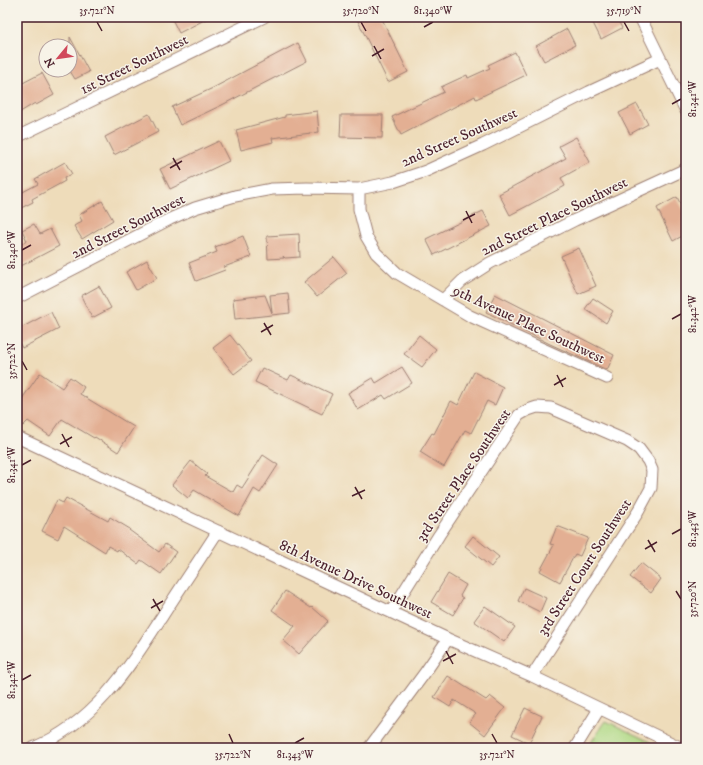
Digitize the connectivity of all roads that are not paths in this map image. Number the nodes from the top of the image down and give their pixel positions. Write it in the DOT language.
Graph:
graph roads {
  1 [pos="264,17"];
  2 [pos="640,17"];
  3 [pos="660,59"];
  4 [pos="686,111"];
  5 [pos="17,137"];
  6 [pos="686,169"];
  7 [pos="359,189"];
  8 [pos="17,298"];
  9 [pos="443,300"];
  10 [pos="607,378"];
  11 [pos="17,437"];
  12 [pos="652,470"];
  13 [pos="218,531"];
  14 [pos="391,612"];
  15 [pos="448,639"];
  16 [pos="532,676"];
  17 [pos="599,709"];
  18 [pos="33,748"];
  19 [pos="369,748"];
  20 [pos="575,748"];
  21 [pos="682,748"];
  1 -- 5 [label="street, 1st Street Southwest"];
  2 -- 3 [label="street"];
  3 -- 4 [label="street"];
  3 -- 7 [label="street, 2nd Street Southwest"];
  6 -- 9 [label="street, 2nd Street Place Southwest"];
  7 -- 8 [label="street, 2nd Street Southwest"];
  7 -- 9 [label="street, 9th Avenue Place Southwest"];
  9 -- 10 [label="street, 9th Avenue Place Southwest"];
  11 -- 13 [label="street, 8th Avenue Drive Southwest"];
  12 -- 14 [label="street, 3rd Street Place Southwest"];
  12 -- 16 [label="street, 3rd Street Court Southwest"];
  13 -- 14 [label="street, 8th Avenue Drive Southwest"];
  13 -- 18 [label="street"];
  14 -- 15 [label="street, 8th Avenue Drive Southwest"];
  15 -- 16 [label="street, 8th Avenue Drive Southwest"];
  15 -- 19 [label="street"];
  16 -- 17 [label="street, 8th Avenue Drive Southwest"];
  17 -- 20 [label="street"];
  17 -- 21 [label="street, 8th Avenue Drive Southwest"];
}
